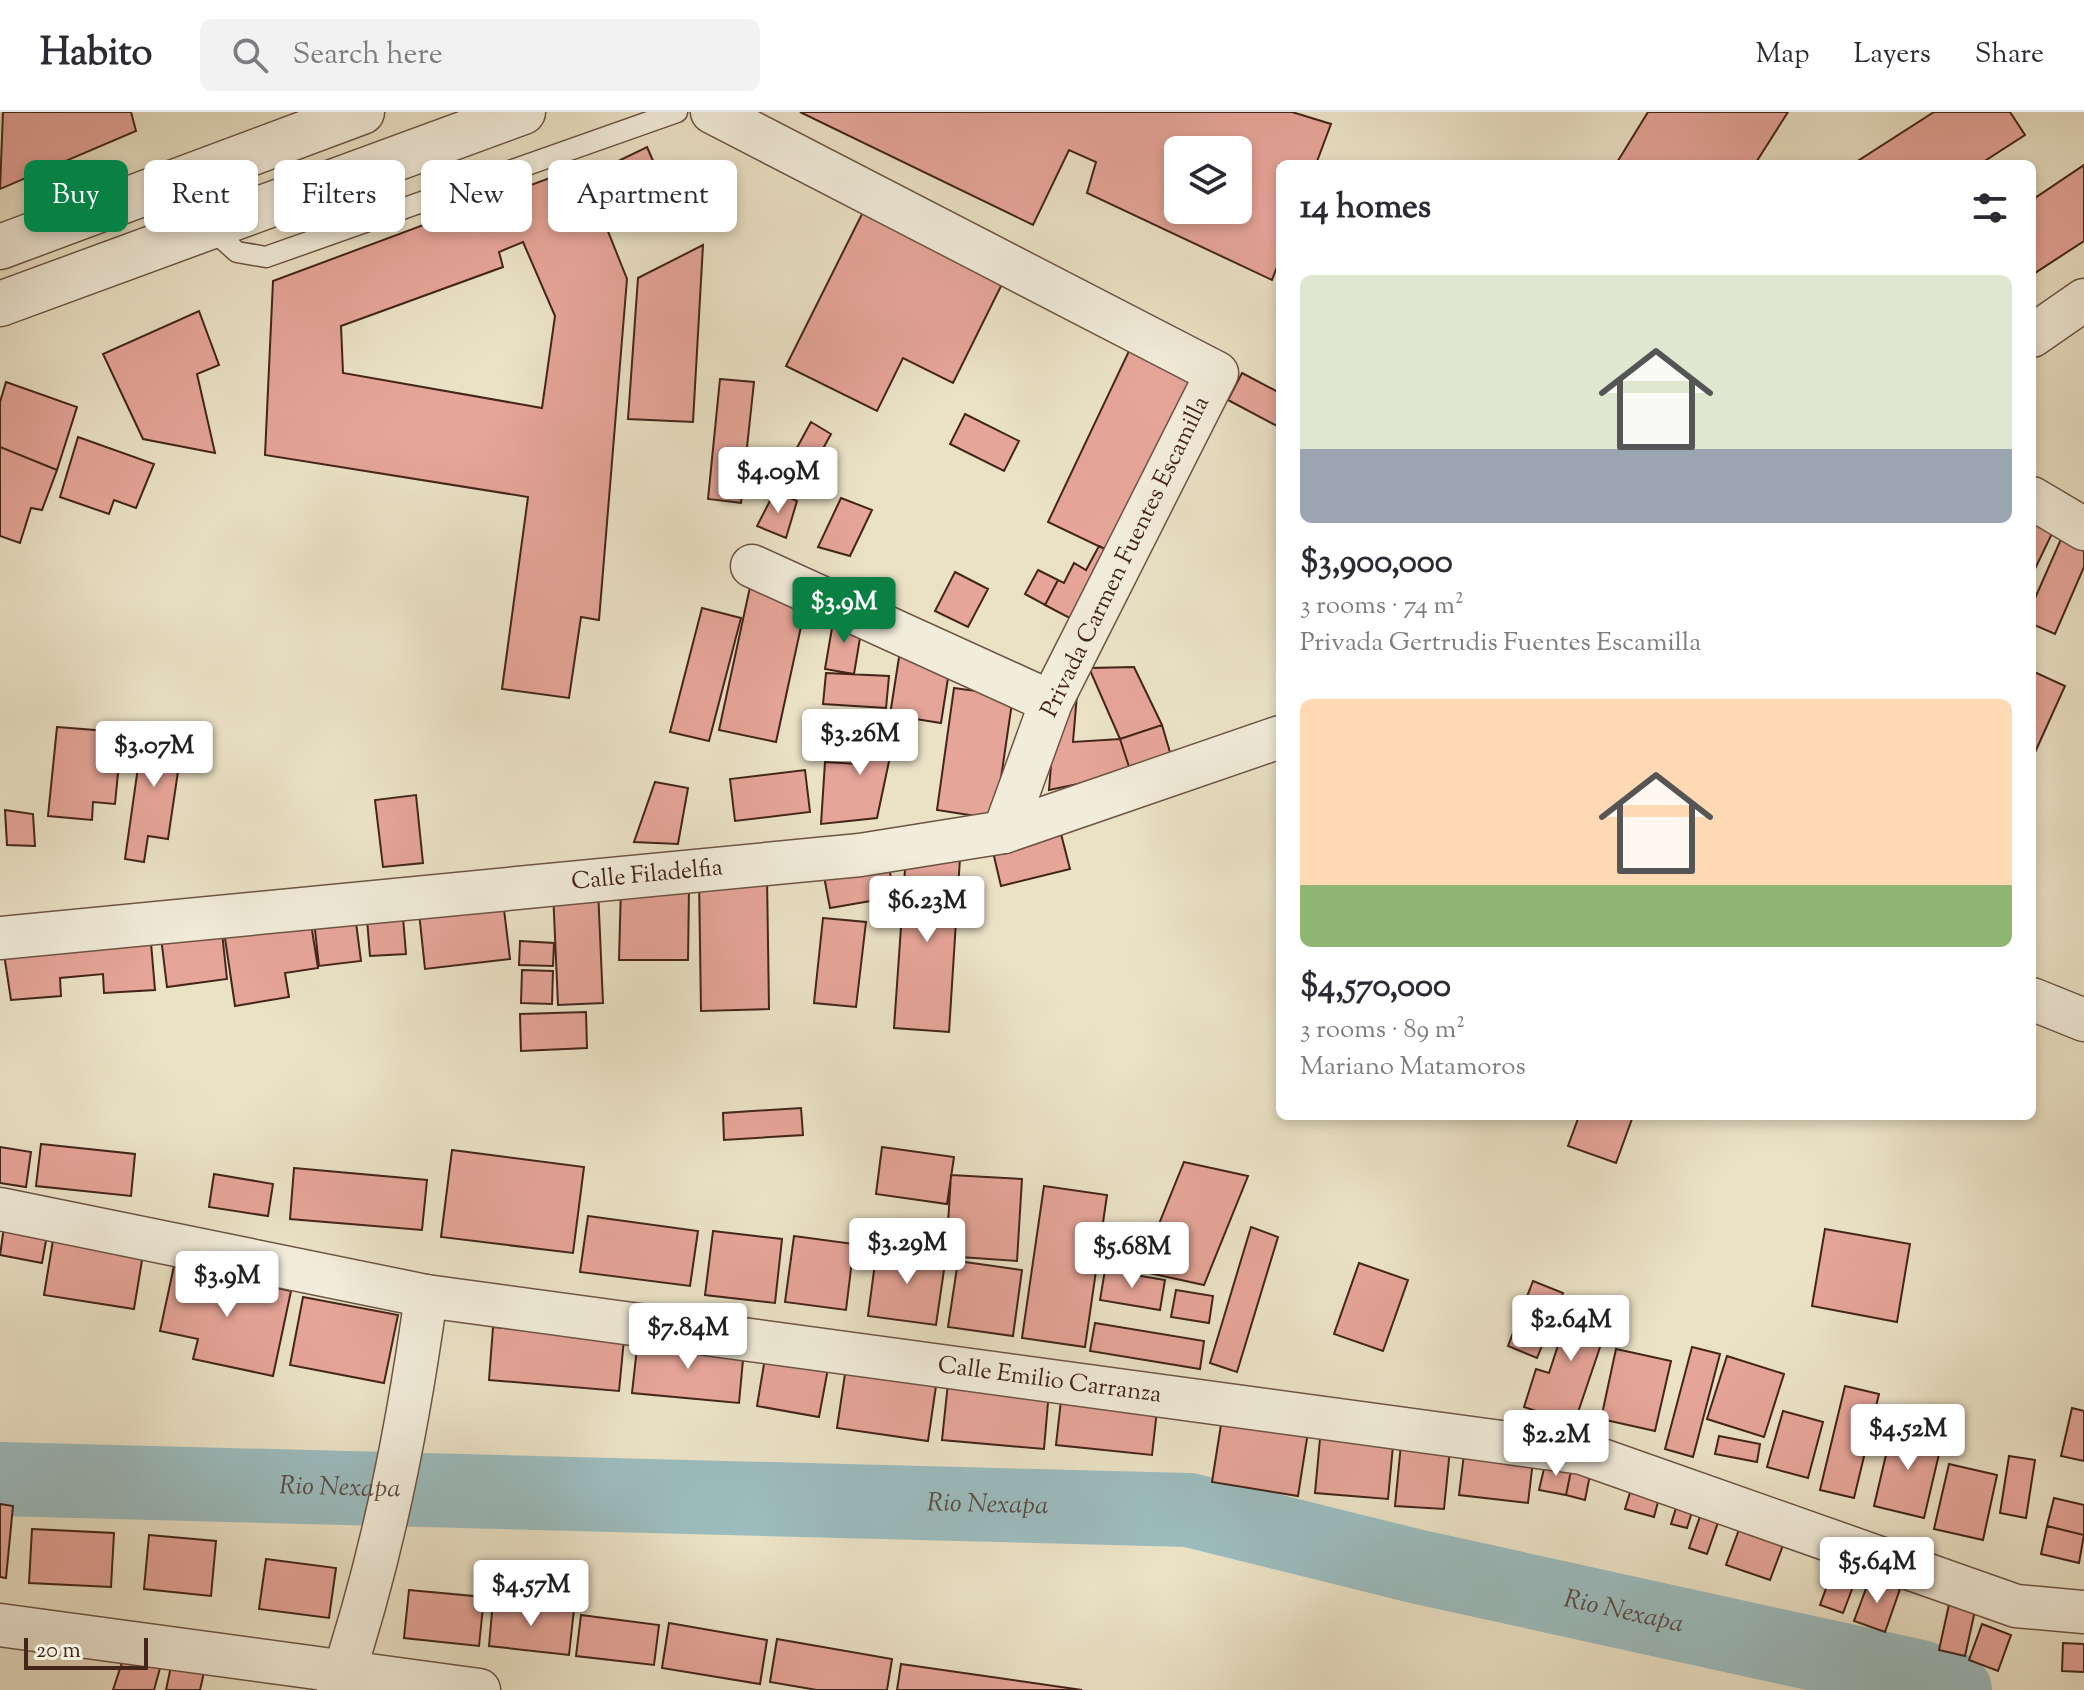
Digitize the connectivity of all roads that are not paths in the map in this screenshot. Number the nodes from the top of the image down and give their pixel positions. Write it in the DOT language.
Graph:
graph roads {
  1 [pos="362,112"];
  2 [pos="523,112"];
  3 [pos="677,112"];
  4 [pos="712,112"];
  5 [pos="258,208"];
  6 [pos="191,232"];
  7 [pos="214,232"];
  8 [pos="0,247"];
  9 [pos="2084,300"];
  10 [pos="0,304"];
  11 [pos="2036,333"];
  12 [pos="2036,500"];
  13 [pos="2084,529"];
  14 [pos="752,566"];
  15 [pos="1051,702"];
  16 [pos="1276,738"];
  17 [pos="1004,832"];
  18 [pos="0,938"];
  19 [pos="2036,1001"];
  20 [pos="2084,1020"];
  21 [pos="0,1209"];
  22 [pos="426,1296"];
  23 [pos="2084,1612"];
  24 [pos="0,1625"];
  25 [pos="342,1681"];
  26 [pos="479,1690"];
  1 -- 8 [label="street"];
  2 -- 5 [label="street"];
  3 -- 7 [label="lane"];
  4 -- 15 [label="street, Privada Carmen Fuentes Escamilla"];
  6 -- 10 [label="street"];
  9 -- 11 [label="street"];
  12 -- 13 [label="street"];
  14 -- 15 [label="street"];
  15 -- 17 [label="street, Privada Carmen Fuentes Escamilla"];
  16 -- 17 [label="street, Calle Filadelfia"];
  17 -- 18 [label="street, Calle Filadelfia"];
  19 -- 20 [label="street"];
  21 -- 22 [label="street, Calle Emilio Carranza"];
  22 -- 23 [label="street, Calle Emilio Carranza"];
  22 -- 25 [label="street"];
  24 -- 25 [label="street"];
  25 -- 26 [label="street"];
}
